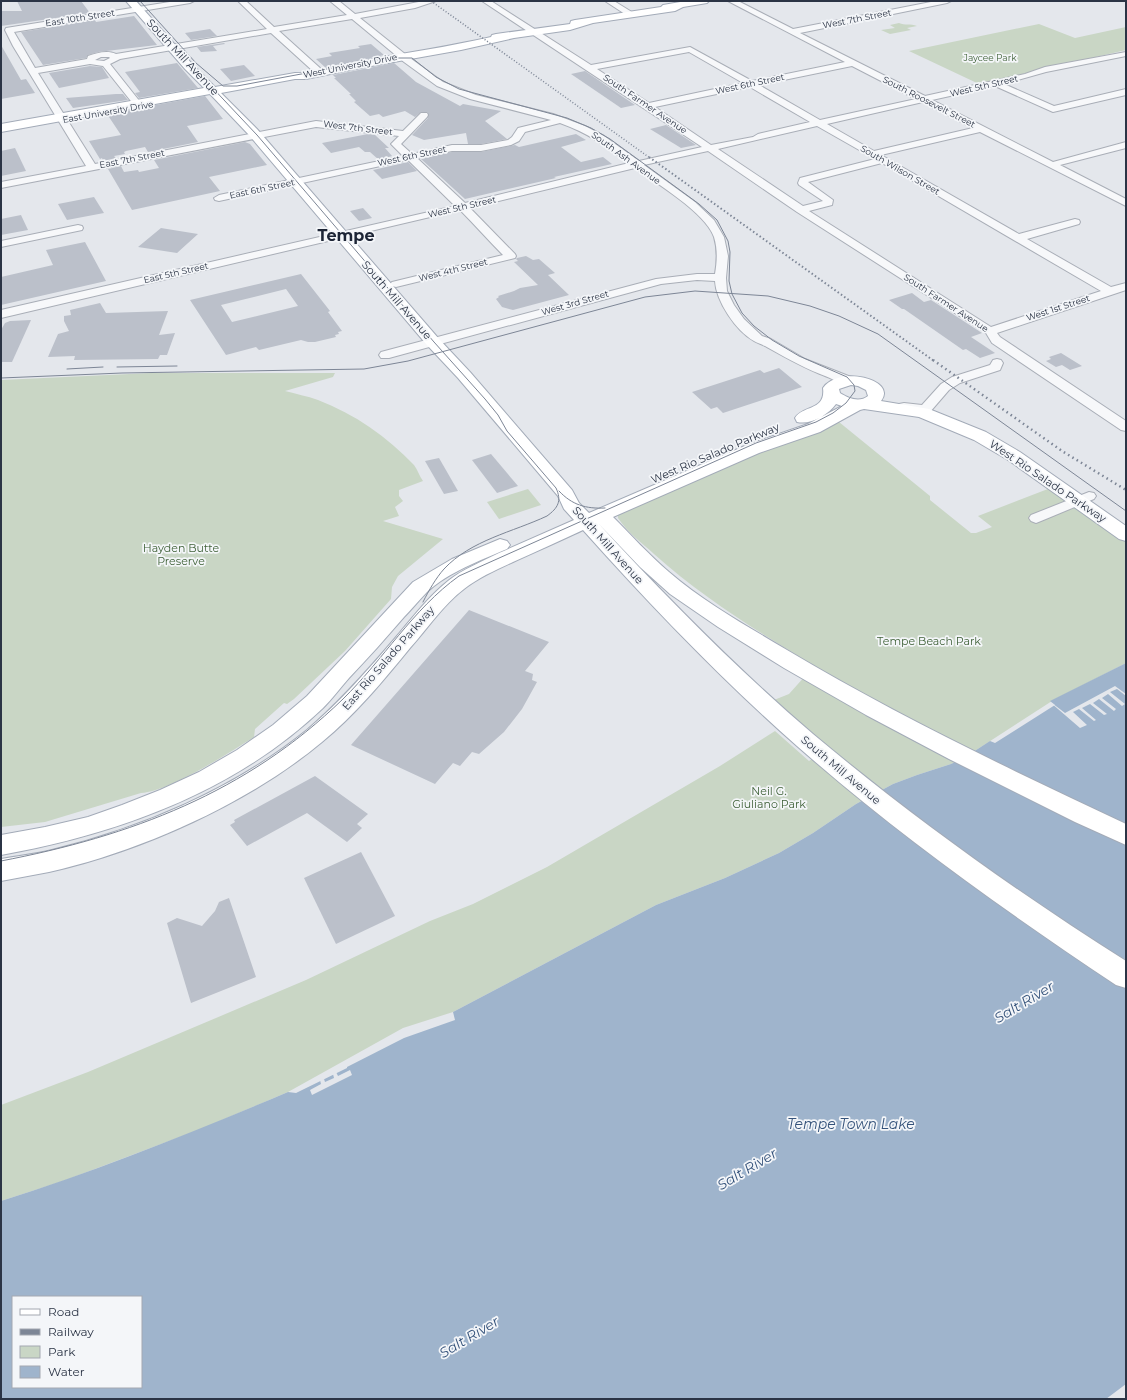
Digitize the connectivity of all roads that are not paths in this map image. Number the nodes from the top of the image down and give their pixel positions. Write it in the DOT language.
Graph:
graph roads {
  1 [pos="131,1"];
  2 [pos="190,1"];
  3 [pos="242,1"];
  4 [pos="334,1"];
  5 [pos="432,1"];
  6 [pos="486,1"];
  7 [pos="609,1"];
  8 [pos="704,1"];
  9 [pos="732,1"];
  10 [pos="947,1"];
  11 [pos="148,4"];
  12 [pos="138,9"];
  13 [pos="631,14"];
  14 [pos="160,16"];
  15 [pos="353,16"];
  16 [pos="273,30"];
  17 [pos="533,32"];
  18 [pos="791,32"];
  19 [pos="172,47"];
  20 [pos="1126,54"];
  21 [pos="403,56"];
  22 [pos="115,57"];
  23 [pos="1110,57"];
  24 [pos="90,61"];
  25 [pos="105,63"];
  26 [pos="852,63"];
  27 [pos="1126,64"];
  28 [pos="358,65"];
  29 [pos="591,68"];
  30 [pos="317,70"];
  31 [pos="33,71"];
  32 [pos="295,76"];
  33 [pos="996,83"];
  34 [pos="223,84"];
  35 [pos="752,84"];
  36 [pos="214,91"];
  37 [pos="1126,92"];
  38 [pos="924,100"];
  39 [pos="137,103"];
  40 [pos="648,106"];
  41 [pos="424,115"];
  42 [pos="62,119"];
  43 [pos="562,120"];
  44 [pos="821,123"];
  45 [pos="1,128"];
  46 [pos="980,128"];
  47 [pos="1,132"];
  48 [pos="259,134"];
  49 [pos="405,134"];
  50 [pos="1126,145"];
  51 [pos="710,148"];
  52 [pos="873,154"];
  53 [pos="409,157"];
  54 [pos="884,160"];
  55 [pos="1051,165"];
  56 [pos="638,166"];
  57 [pos="92,167"];
  58 [pos="300,180"];
  59 [pos="1,185"];
  60 [pos="219,198"];
  61 [pos="1126,203"];
  62 [pos="462,206"];
  63 [pos="801,210"];
  64 [pos="1075,222"];
  65 [pos="78,228"];
  66 [pos="347,234"];
  67 [pos="1018,238"];
  68 [pos="1,244"];
  69 [pos="375,275"];
  70 [pos="720,278"];
  71 [pos="396,284"];
  72 [pos="1126,286"];
  73 [pos="1110,291"];
  74 [pos="1,314"];
  75 [pos="990,331"];
  76 [pos="758,339"];
  77 [pos="438,341"];
  78 [pos="385,355"];
  79 [pos="1020,357"];
  80 [pos="848,380"];
  81 [pos="832,392"];
  82 [pos="868,401"];
  83 [pos="922,406"];
  84 [pos="897,408"];
  85 [pos="1126,427"];
  86 [pos="726,447"];
  87 [pos="691,476"];
  88 [pos="1084,499"];
  89 [pos="589,514"];
  90 [pos="1036,518"];
  91 [pos="1126,522"];
  92 [pos="1126,535"];
  93 [pos="1126,835"];
  94 [pos="1,845"];
  95 [pos="1,870"];
  96 [pos="1126,976"];
  1 -- 12 [label="main road, South Mill Avenue"];
  2 -- 11 [label="street, East 10th Street"];
  3 -- 16 [label="street"];
  4 -- 15 [label="street, South Ash Avenue"];
  5 -- 15 [label="street"];
  6 -- 17 [label="street, South Farmer Avenue"];
  7 -- 13 [label="street"];
  8 -- 13 [label="main road, West University Drive"];
  9 -- 18 [label="street, South Roosevelt Street"];
  10 -- 18 [label="street, West 7th Street"];
  11 -- 12 [label="street, East 10th Street"];
  11 -- 14 [label="main road, South Mill Avenue"];
  12 -- 19 [label="main road, South Mill Avenue"];
  12 -- 31 [label="street, East 10th Street"];
  13 -- 17 [label="main road, West University Drive"];
  15 -- 16 [label="street"];
  15 -- 21 [label="street, South Ash Avenue"];
  16 -- 19 [label="street"];
  16 -- 30 [label="street"];
  17 -- 21 [label="main road, West University Drive"];
  17 -- 29 [label="street, South Farmer Avenue"];
  18 -- 26 [label="street, South Roosevelt Street"];
  19 -- 22 [label="street"];
  19 -- 36 [label="main road, South Mill Avenue"];
  20 -- 23 [label="street, West 5th Street"];
  21 -- 28 [label="main road, West University Drive"];
  21 -- 43 [label="street, South Ash Avenue"];
  22 -- 24 [label="street"];
  22 -- 25 [label="street"];
  23 -- 27 [label="street"];
  23 -- 33 [label="street, West 5th Street"];
  24 -- 25 [label="street"];
  24 -- 31 [label="street"];
  25 -- 39 [label="street"];
  26 -- 35 [label="street, West 6th Street"];
  26 -- 38 [label="street, South Roosevelt Street"];
  28 -- 30 [label="main road"];
  28 -- 32 [label="main road, West University Drive"];
  29 -- 35 [label="street, South Wilson Street"];
  29 -- 40 [label="street, South Farmer Avenue"];
  30 -- 32 [label="main road"];
  31 -- 42 [label="street"];
  32 -- 34 [label="main road, West University Drive"];
  33 -- 37 [label="street"];
  33 -- 38 [label="street, West 5th Street"];
  34 -- 36 [label="main road, East University Drive"];
  34 -- 48 [label="main road, South Mill Avenue"];
  35 -- 40 [label="street, West 6th Street"];
  35 -- 44 [label="street, South Wilson Street"];
  36 -- 39 [label="main road, East University Drive"];
  36 -- 42 [label="main road, East University Drive"];
  36 -- 48 [label="main road, South Mill Avenue"];
  38 -- 44 [label="street, West 5th Street"];
  38 -- 46 [label="street, South Roosevelt Street"];
  39 -- 42 [label="main road, East University Drive"];
  40 -- 51 [label="street, South Farmer Avenue"];
  41 -- 49 [label="street"];
  42 -- 45 [label="main road, East University Drive"];
  42 -- 47 [label="main road, East University Drive"];
  42 -- 57 [label="street"];
  43 -- 53 [label="street, West 6th Street"];
  43 -- 56 [label="street, South Ash Avenue"];
  44 -- 51 [label="street, West 5th Street"];
  44 -- 52 [label="street, South Wilson Street"];
  46 -- 52 [label="street"];
  46 -- 55 [label="street, South Roosevelt Street"];
  48 -- 49 [label="street, West 7th Street"];
  48 -- 57 [label="street, East 7th Street"];
  48 -- 58 [label="main road, South Mill Avenue"];
  49 -- 53 [label="street"];
  50 -- 55 [label="street"];
  51 -- 56 [label="street, West 5th Street"];
  51 -- 63 [label="street, South Farmer Avenue"];
  52 -- 54 [label="street, South Wilson Street"];
  53 -- 58 [label="street, West 6th Street"];
  53 -- 62 [label="street"];
  54 -- 63 [label="street"];
  54 -- 67 [label="street, South Wilson Street"];
  55 -- 61 [label="street, South Roosevelt Street"];
  56 -- 62 [label="street, West 5th Street"];
  56 -- 70 [label="street, South Ash Avenue"];
  57 -- 59 [label="street, East 7th Street"];
  58 -- 60 [label="street, East 6th Street"];
  58 -- 66 [label="main road, South Mill Avenue"];
  62 -- 66 [label="street, West 5th Street"];
  62 -- 71 [label="street, West 4th Street"];
  63 -- 75 [label="street, South Farmer Avenue"];
  64 -- 67 [label="street"];
  65 -- 68 [label="street"];
  66 -- 69 [label="main road, South Mill Avenue"];
  66 -- 71 [label="main road, South Mill Avenue"];
  66 -- 74 [label="street, East 5th Street"];
  67 -- 73 [label="street, South Wilson Street"];
  69 -- 71 [label="main road"];
  69 -- 77 [label="main road, South Mill Avenue"];
  70 -- 76 [label="street, South Ash Avenue"];
  70 -- 77 [label="street, West 3rd Street"];
  71 -- 77 [label="main road, South Mill Avenue"];
  72 -- 73 [label="street, West 1st Street"];
  73 -- 75 [label="street, West 1st Street"];
  75 -- 79 [label="street, South Farmer Avenue"];
  76 -- 80 [label="street, South Ash Avenue"];
  76 -- 81 [label="street, South Ash Avenue"];
  77 -- 78 [label="street, West 3rd Street"];
  77 -- 89 [label="main road, South Mill Avenue"];
  79 -- 83 [label="street"];
  79 -- 85 [label="street, South Farmer Avenue"];
  80 -- 81 [label="main road"];
  80 -- 82 [label="main road"];
  81 -- 82 [label="main road"];
  81 -- 86 [label="main road, West Rio Salado Parkway"];
  82 -- 83 [label="main road, West Rio Salado Parkway"];
  82 -- 84 [label="main road, West Rio Salado Parkway"];
  82 -- 87 [label="main road, West Rio Salado Parkway"];
  83 -- 84 [label="street"];
  83 -- 88 [label="main road, West Rio Salado Parkway"];
  84 -- 88 [label="main road, West Rio Salado Parkway"];
  86 -- 87 [label="main road"];
  86 -- 89 [label="main road, West Rio Salado Parkway"];
  87 -- 89 [label="main road, West Rio Salado Parkway"];
  88 -- 90 [label="street"];
  88 -- 91 [label="main road, West Rio Salado Parkway"];
  88 -- 92 [label="main road, West Rio Salado Parkway"];
  89 -- 93 [label="main road, South Mill Avenue"];
  89 -- 94 [label="main road, East Rio Salado Parkway"];
  89 -- 95 [label="main road, East Rio Salado Parkway"];
  89 -- 96 [label="main road, South Mill Avenue"];
}
